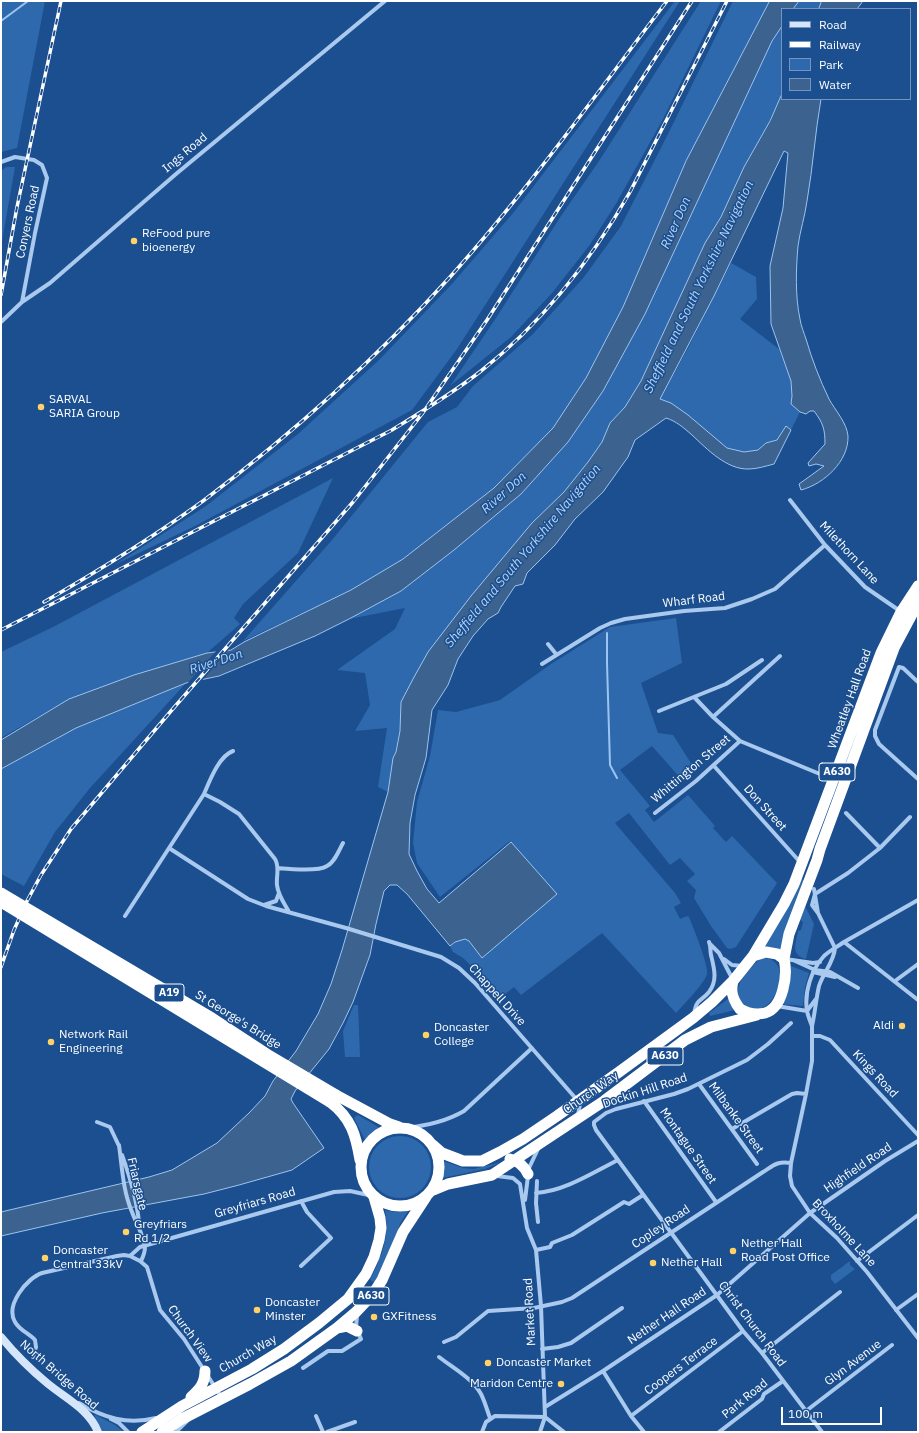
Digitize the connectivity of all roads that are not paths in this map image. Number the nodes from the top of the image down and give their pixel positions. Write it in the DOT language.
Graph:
graph roads {
  1 [pos="385,1"];
  2 [pos="1,162"];
  3 [pos="22,302"];
  4 [pos="1,322"];
  5 [pos="790,500"];
  6 [pos="825,545"];
  7 [pos="918,586"];
  8 [pos="918,603"];
  9 [pos="901,612"];
  10 [pos="548,644"];
  11 [pos="556,654"];
  12 [pos="780,656"];
  13 [pos="762,660"];
  14 [pos="542,664"];
  15 [pos="918,682"];
  16 [pos="695,698"];
  17 [pos="659,711"];
  18 [pos="712,717"];
  19 [pos="740,741"];
  20 [pos="233,751"];
  21 [pos="714,766"];
  22 [pos="918,779"];
  23 [pos="834,780"];
  24 [pos="204,794"];
  25 [pos="655,813"];
  26 [pos="846,813"];
  27 [pos="910,816"];
  28 [pos="343,843"];
  29 [pos="169,848"];
  30 [pos="880,848"];
  31 [pos="818,860"];
  32 [pos="802,863"];
  33 [pos="278,868"];
  34 [pos="814,891"];
  35 [pos="1,893"];
  36 [pos="279,893"];
  37 [pos="918,900"];
  38 [pos="1,902"];
  39 [pos="263,905"];
  40 [pos="289,912"];
  41 [pos="125,916"];
  42 [pos="844,942"];
  43 [pos="835,948"];
  44 [pos="753,956"];
  45 [pos="722,957"];
  46 [pos="789,960"];
  47 [pos="820,962"];
  48 [pos="918,964"];
  49 [pos="745,966"];
  50 [pos="814,971"];
  51 [pos="824,973"];
  52 [pos="733,980"];
  53 [pos="895,981"];
  54 [pos="858,988"];
  55 [pos="817,997"];
  56 [pos="918,1000"];
  57 [pos="775,1005"];
  58 [pos="807,1011"];
  59 [pos="763,1013"];
  60 [pos="694,1017"];
  61 [pos="791,1023"];
  62 [pos="812,1026"];
  63 [pos="812,1036"];
  64 [pos="532,1048"];
  65 [pos="699,1084"];
  66 [pos="806,1094"];
  67 [pos="333,1098"];
  68 [pos="578,1101"];
  69 [pos="644,1101"];
  70 [pos="577,1119"];
  71 [pos="97,1122"];
  72 [pos="403,1128"];
  73 [pos="732,1129"];
  74 [pos="596,1130"];
  75 [pos="918,1134"];
  76 [pos="918,1141"];
  77 [pos="540,1144"];
  78 [pos="119,1145"];
  79 [pos="433,1145"];
  80 [pos="516,1160"];
  81 [pos="618,1160"];
  82 [pos="472,1162"];
  83 [pos="791,1163"];
  84 [pos="757,1164"];
  85 [pos="360,1165"];
  86 [pos="528,1174"];
  87 [pos="492,1176"];
  88 [pos="537,1181"];
  89 [pos="536,1193"];
  90 [pos="429,1194"];
  91 [pos="643,1195"];
  92 [pos="373,1196"];
  93 [pos="301,1201"];
  94 [pos="716,1202"];
  95 [pos="524,1208"];
  96 [pos="810,1213"];
  97 [pos="918,1215"];
  98 [pos="538,1222"];
  99 [pos="139,1226"];
  100 [pos="670,1232"];
  101 [pos="145,1246"];
  102 [pos="536,1250"];
  103 [pos="130,1256"];
  104 [pos="141,1261"];
  105 [pos="857,1262"];
  106 [pos="301,1266"];
  107 [pos="840,1292"];
  108 [pos="918,1294"];
  109 [pos="717,1295"];
  110 [pos="541,1306"];
  111 [pos="362,1307"];
  112 [pos="622,1308"];
  113 [pos="896,1310"];
  114 [pos="337,1328"];
  115 [pos="357,1331"];
  116 [pos="744,1331"];
  117 [pos="1,1332"];
  118 [pos="1,1337"];
  119 [pos="918,1338"];
  120 [pos="444,1342"];
  121 [pos="892,1345"];
  122 [pos="542,1349"];
  123 [pos="762,1353"];
  124 [pos="33,1357"];
  125 [pos="439,1357"];
  126 [pos="303,1368"];
  127 [pos="204,1371"];
  128 [pos="603,1371"];
  129 [pos="783,1381"];
  130 [pos="215,1389"];
  131 [pos="222,1399"];
  132 [pos="80,1406"];
  133 [pos="545,1407"];
  134 [pos="178,1408"];
  135 [pos="806,1411"];
  136 [pos="194,1412"];
  137 [pos="102,1414"];
  138 [pos="316,1416"];
  139 [pos="631,1416"];
  140 [pos="546,1417"];
  141 [pos="490,1418"];
  142 [pos="355,1422"];
  143 [pos="98,1432"];
  144 [pos="128,1432"];
  145 [pos="142,1432"];
  146 [pos="162,1432"];
  147 [pos="176,1432"];
  148 [pos="323,1432"];
  149 [pos="327,1432"];
  150 [pos="482,1432"];
  151 [pos="540,1432"];
  152 [pos="564,1432"];
  153 [pos="644,1432"];
  154 [pos="720,1432"];
  155 [pos="822,1432"];
  1 -- 3 [label="street, Ings Road"];
  2 -- 3 [label="street, Conyers Road"];
  3 -- 4 [label="street, Ings Road"];
  5 -- 6 [label="street, Milethorn Lane"];
  6 -- 9 [label="street, Milethorn Lane"];
  6 -- 11 [label="street, Wharf Road"];
  7 -- 9 [label="highway, Wheatley Hall Road / A630"];
  8 -- 31 [label="highway, Wheatley Hall Road / A630"];
  9 -- 23 [label="highway, Wheatley Hall Road / A630"];
  10 -- 11 [label="street"];
  11 -- 14 [label="street, Wharf Road"];
  12 -- 18 [label="street"];
  13 -- 16 [label="street"];
  15 -- 22 [label="street"];
  16 -- 17 [label="street"];
  16 -- 18 [label="street"];
  18 -- 19 [label="street"];
  19 -- 21 [label="street, Whittington Street"];
  19 -- 23 [label="street"];
  20 -- 24 [label="street"];
  21 -- 25 [label="street, Whittington Street"];
  21 -- 32 [label="street, Don Street"];
  23 -- 32 [label="highway, Wheatley Hall Road / A630"];
  24 -- 29 [label="street"];
  24 -- 33 [label="street"];
  26 -- 30 [label="street"];
  27 -- 30 [label="street"];
  28 -- 33 [label="street"];
  29 -- 39 [label="street, Chappell Drive"];
  29 -- 41 [label="street"];
  30 -- 34 [label="street"];
  31 -- 34 [label="highway"];
  31 -- 46 [label="highway, Wheatley Hall Road / A630"];
  32 -- 44 [label="highway, Wheatley Hall Road / A630"];
  33 -- 36 [label="street"];
  34 -- 43 [label="street"];
  35 -- 67 [label="highway, St George's Bridge / A19, bridge"];
  36 -- 39 [label="street"];
  36 -- 40 [label="street"];
  37 -- 42 [label="street"];
  38 -- 67 [label="highway, St George's Bridge / A19, bridge"];
  39 -- 40 [label="street, Chappell Drive"];
  40 -- 64 [label="street, Chappell Drive"];
  42 -- 43 [label="street"];
  42 -- 53 [label="street"];
  43 -- 47 [label="street"];
  43 -- 51 [label="street"];
  44 -- 46 [label="highway"];
  44 -- 49 [label="highway, Wheatley Hall Road"];
  45 -- 49 [label="street"];
  45 -- 52 [label="street"];
  45 -- 60 [label="street"];
  46 -- 47 [label="street"];
  46 -- 50 [label="street"];
  46 -- 57 [label="highway, Wheatley Hall Road"];
  47 -- 50 [label="street"];
  48 -- 53 [label="street"];
  49 -- 52 [label="highway, Wheatley Hall Road"];
  50 -- 51 [label="street"];
  50 -- 58 [label="street"];
  51 -- 54 [label="street"];
  51 -- 55 [label="street"];
  52 -- 59 [label="highway"];
  52 -- 60 [label="highway, Church Way / A630"];
  53 -- 56 [label="street"];
  55 -- 58 [label="street"];
  55 -- 62 [label="street"];
  57 -- 58 [label="street"];
  57 -- 59 [label="highway"];
  58 -- 62 [label="street"];
  59 -- 70 [label="highway, Church Way / A630"];
  60 -- 68 [label="highway, Church Way / A630"];
  61 -- 65 [label="street, Dockin Hill Road"];
  62 -- 63 [label="street, Broxholme Lane"];
  63 -- 66 [label="street, Broxholme Lane"];
  63 -- 75 [label="street, Kings Road"];
  64 -- 68 [label="street, Chappell Drive"];
  64 -- 72 [label="street"];
  65 -- 69 [label="street, Dockin Hill Road"];
  65 -- 73 [label="street, Milbanke Street"];
  66 -- 73 [label="street"];
  66 -- 83 [label="street, Broxholme Lane"];
  67 -- 72 [label="highway, St George's Bridge / A19"];
  67 -- 85 [label="highway, St George's Bridge / A19"];
  68 -- 70 [label="street"];
  68 -- 82 [label="highway, Church Way / A630"];
  69 -- 74 [label="street, Dockin Hill Road"];
  69 -- 94 [label="street, Montague Street"];
  70 -- 77 [label="highway, Church Way / A630"];
  71 -- 78 [label="street, Friarsgate"];
  72 -- 79 [label="highway"];
  72 -- 85 [label="highway"];
  73 -- 84 [label="street, Milbanke Street"];
  74 -- 81 [label="street, Christ Church Road"];
  76 -- 96 [label="street, Highfield Road"];
  77 -- 80 [label="highway, Church Way / A630"];
  77 -- 86 [label="street, Market Road"];
  78 -- 99 [label="street, Friarsgate"];
  78 -- 99 [label="street, Friarsgate"];
  79 -- 82 [label="highway, Church Way / A630"];
  79 -- 90 [label="highway"];
  80 -- 82 [label="highway"];
  80 -- 86 [label="highway"];
  80 -- 87 [label="highway, Church Way / A630"];
  81 -- 89 [label="street"];
  81 -- 91 [label="street, Christ Church Road"];
  83 -- 94 [label="street, Copley Road"];
  83 -- 96 [label="street, Broxholme Lane"];
  85 -- 92 [label="highway"];
  86 -- 95 [label="street, Market Road"];
  87 -- 90 [label="highway, Church Way / A630"];
  87 -- 95 [label="street, Market Road"];
  88 -- 89 [label="street"];
  89 -- 98 [label="street"];
  90 -- 92 [label="highway"];
  90 -- 111 [label="highway, A630"];
  91 -- 100 [label="street, Christ Church Road"];
  91 -- 102 [label="street"];
  92 -- 93 [label="street, Greyfriars Road"];
  92 -- 130 [label="highway, Church Way / A630"];
  93 -- 101 [label="street, Greyfriars Road"];
  93 -- 106 [label="street"];
  94 -- 100 [label="street, Copley Road"];
  95 -- 102 [label="street, Market Road"];
  96 -- 105 [label="street, Broxholme Lane"];
  96 -- 109 [label="street, Nether Hall Road"];
  97 -- 105 [label="street"];
  99 -- 101 [label="street, Friarsgate"];
  100 -- 109 [label="street, Christ Church Road"];
  100 -- 110 [label="street, Copley Road"];
  101 -- 103 [label="street, Greyfriars Road"];
  101 -- 104 [label="street"];
  102 -- 110 [label="street, Market Road"];
  103 -- 104 [label="street"];
  103 -- 124 [label="street, Greyfriars Road"];
  104 -- 127 [label="street, Church View"];
  105 -- 113 [label="street, Broxholme Lane"];
  107 -- 123 [label="street"];
  108 -- 113 [label="street"];
  109 -- 116 [label="street, Christ Church Road"];
  109 -- 128 [label="street, Nether Hall Road"];
  110 -- 120 [label="street, Copley Road"];
  110 -- 122 [label="street, Market Road"];
  111 -- 114 [label="highway, A630"];
  111 -- 115 [label="street"];
  112 -- 122 [label="street"];
  113 -- 119 [label="street, Broxholme Lane"];
  114 -- 115 [label="highway"];
  114 -- 131 [label="highway, A630"];
  115 -- 126 [label="street"];
  116 -- 123 [label="street, Christ Church Road"];
  116 -- 139 [label="street, Coopers Terrace"];
  117 -- 132 [label="street, North Bridge Road"];
  118 -- 132 [label="street, North Bridge Road"];
  121 -- 135 [label="street, Glyn Avenue"];
  122 -- 133 [label="street, Market Road"];
  123 -- 129 [label="street, Christ Church Road"];
  125 -- 141 [label="street"];
  127 -- 130 [label="street, Church View"];
  127 -- 134 [label="highway"];
  128 -- 133 [label="street, Nether Hall Road"];
  128 -- 139 [label="street"];
  129 -- 135 [label="street, Christ Church Road"];
  129 -- 154 [label="street, Park Road"];
  130 -- 131 [label="street, Church View"];
  130 -- 134 [label="highway, Church Way / A630"];
  131 -- 136 [label="highway, A630"];
  132 -- 137 [label="street, North Bridge Road"];
  132 -- 143 [label="street, North Bridge Road"];
  133 -- 140 [label="street, Market Road"];
  134 -- 137 [label="street, North Bridge Road"];
  134 -- 145 [label="highway, Church Way / A630"];
  135 -- 155 [label="street, Christ Church Road"];
  136 -- 146 [label="highway, A630"];
  136 -- 147 [label="street"];
  137 -- 144 [label="street"];
  138 -- 148 [label="street"];
  139 -- 153 [label="street"];
  140 -- 141 [label="street"];
  140 -- 151 [label="street"];
  140 -- 152 [label="street"];
  141 -- 150 [label="street"];
  142 -- 149 [label="street"];
}
